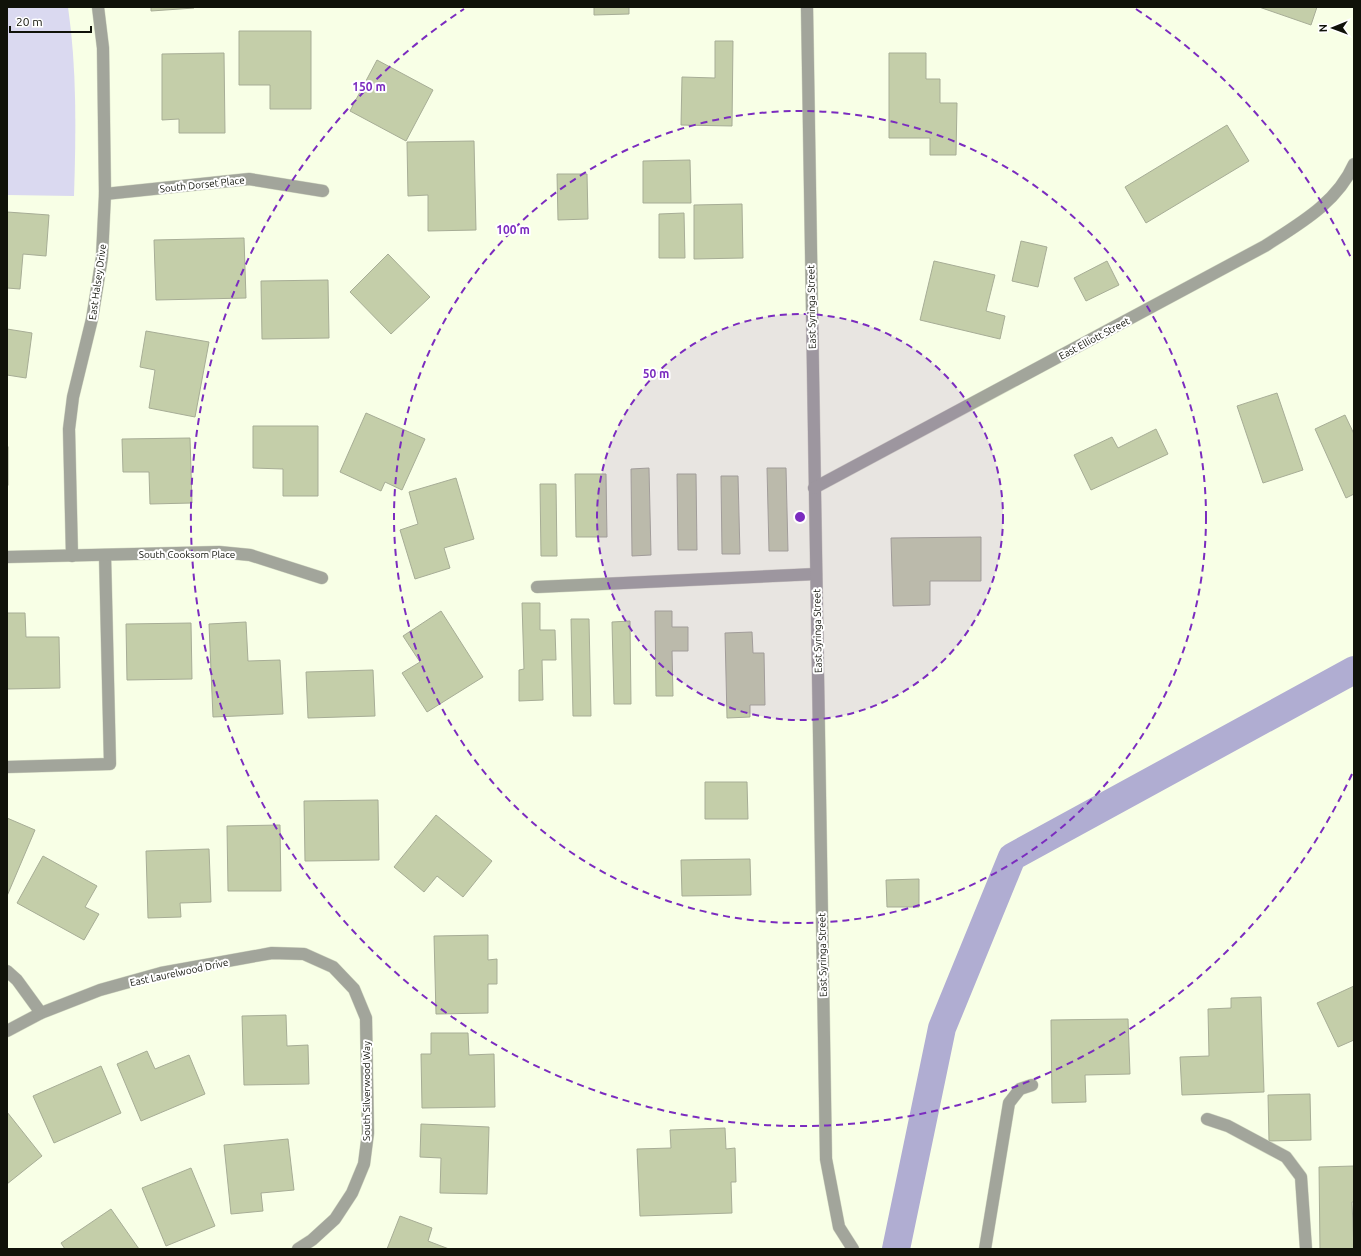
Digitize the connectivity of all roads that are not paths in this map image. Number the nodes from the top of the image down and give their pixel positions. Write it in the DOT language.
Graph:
graph roads {
  1 [pos="98,7"];
  2 [pos="807,7"];
  3 [pos="1354,164"];
  4 [pos="323,191"];
  5 [pos="105,194"];
  6 [pos="814,488"];
  7 [pos="105,555"];
  8 [pos="72,556"];
  9 [pos="7,557"];
  10 [pos="816,574"];
  11 [pos="322,578"];
  12 [pos="536,587"];
  13 [pos="7,767"];
  14 [pos="333,966"];
  15 [pos="7,971"];
  16 [pos="41,1013"];
  17 [pos="7,1031"];
  18 [pos="1032,1085"];
  19 [pos="1207,1119"];
  20 [pos="298,1249"];
  21 [pos="853,1249"];
  22 [pos="985,1249"];
  23 [pos="1306,1249"];
  1 -- 5 [label="street, East Halsey Drive"];
  2 -- 6 [label="street, East Syringa Street"];
  3 -- 6 [label="street, East Elliott Street"];
  4 -- 5 [label="street, South Dorset Place"];
  5 -- 8 [label="street, East Halsey Drive"];
  6 -- 10 [label="street, East Syringa Street"];
  7 -- 8 [label="street, South Cooksom Place"];
  7 -- 11 [label="street, South Cooksom Place"];
  7 -- 13 [label="street"];
  8 -- 9 [label="street, South Cooksom Place"];
  10 -- 12 [label="street"];
  10 -- 21 [label="street, East Syringa Street"];
  14 -- 16 [label="street, East Laurelwood Drive"];
  14 -- 20 [label="street, South Silverwood Way"];
  15 -- 16 [label="street"];
  16 -- 17 [label="street, East Laurelwood Drive"];
  18 -- 22 [label="street"];
  19 -- 23 [label="street"];
}
